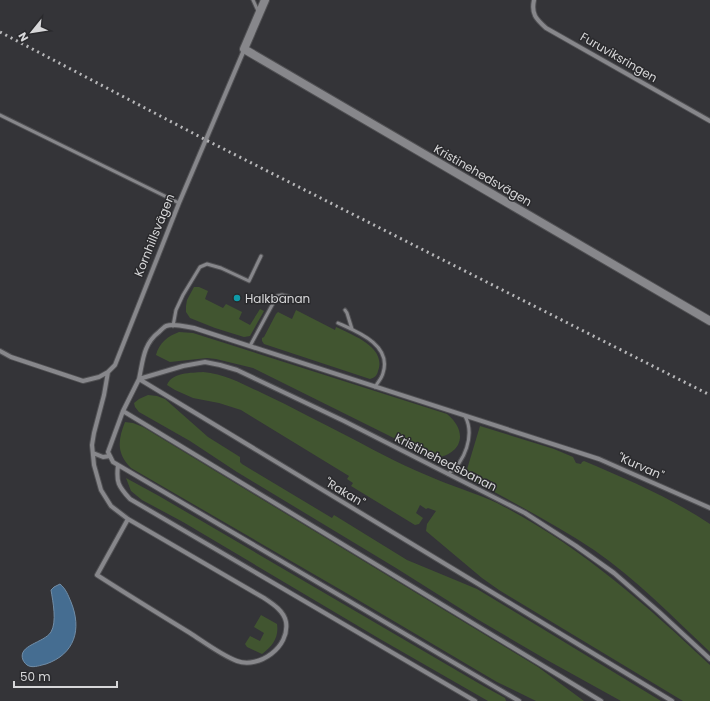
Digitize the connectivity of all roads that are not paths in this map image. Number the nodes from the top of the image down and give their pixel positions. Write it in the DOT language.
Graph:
graph roads {
  1 [pos="253,0"];
  2 [pos="265,0"];
  3 [pos="534,0"];
  4 [pos="260,14"];
  5 [pos="244,50"];
  6 [pos="0,115"];
  7 [pos="710,121"];
  8 [pos="180,204"];
  9 [pos="261,256"];
  10 [pos="291,297"];
  11 [pos="345,310"];
  12 [pos="710,321"];
  13 [pos="338,323"];
  14 [pos="173,326"];
  15 [pos="352,329"];
  16 [pos="250,346"];
  17 [pos="0,352"];
  18 [pos="108,372"];
  19 [pos="139,379"];
  20 [pos="375,387"];
  21 [pos="123,411"];
  22 [pos="465,416"];
  23 [pos="93,453"];
  24 [pos="110,456"];
  25 [pos="118,465"];
  26 [pos="448,474"];
  27 [pos="710,508"];
  28 [pos="128,519"];
  29 [pos="710,659"];
  30 [pos="513,699"];
  31 [pos="475,701"];
  32 [pos="519,701"];
  33 [pos="601,701"];
  34 [pos="672,701"];
  1 -- 4 [label="lane"];
  2 -- 4 [label="street, Kornhillsvägen"];
  3 -- 7 [label="street, Furuviksringen"];
  4 -- 5 [label="street, Kornhillsvägen"];
  5 -- 8 [label="street, Kornhillsvägen"];
  5 -- 12 [label="street, Kristinehedsvägen"];
  6 -- 8 [label="lane"];
  8 -- 18 [label="street, Kornhillsvägen"];
  9 -- 14 [label="lane"];
  10 -- 16 [label="lane"];
  11 -- 15 [label="lane"];
  13 -- 15 [label="lane"];
  14 -- 16 [label="street"];
  14 -- 19 [label="street"];
  15 -- 20 [label="lane"];
  16 -- 20 [label="street"];
  17 -- 18 [label="street"];
  18 -- 23 [label="street"];
  19 -- 21 [label="street"];
  19 -- 26 [label="street, Kristinehedsbanan"];
  19 -- 34 [label="street, \"Rakan\""];
  20 -- 22 [label="street"];
  21 -- 24 [label="street"];
  21 -- 33 [label="street"];
  22 -- 26 [label="lane"];
  22 -- 27 [label="street, \"Kurvan\""];
  23 -- 24 [label="street"];
  23 -- 28 [label="street"];
  24 -- 25 [label="street"];
  25 -- 30 [label="street"];
  25 -- 31 [label="street"];
  26 -- 29 [label="street, Kristinehedsbanan"];
  28 -- 28 [label="street"];
  30 -- 32 [label="street"];
}
